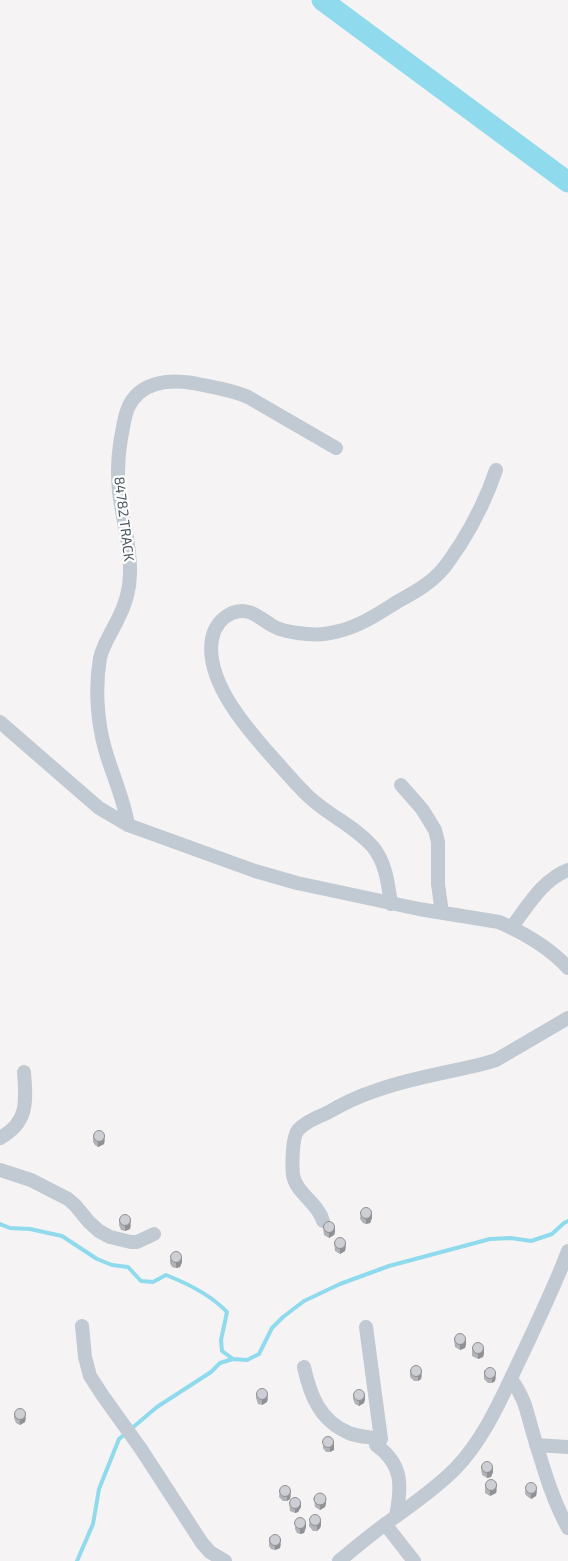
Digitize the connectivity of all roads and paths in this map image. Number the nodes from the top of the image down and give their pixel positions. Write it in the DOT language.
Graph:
graph roads {
  1 [pos="336,448"];
  2 [pos="496,470"];
  3 [pos="0,722"];
  4 [pos="401,785"];
  5 [pos="128,825"];
  6 [pos="568,870"];
  7 [pos="391,904"];
  8 [pos="442,913"];
  9 [pos="511,928"];
  10 [pos="568,968"];
  11 [pos="568,1018"];
  12 [pos="24,1072"];
  13 [pos="0,1138"];
  14 [pos="0,1170"];
  15 [pos="323,1221"];
  16 [pos="154,1234"];
  17 [pos="568,1250"];
  18 [pos="82,1326"];
  19 [pos="366,1328"];
  20 [pos="304,1367"];
  21 [pos="511,1379"];
  22 [pos="380,1439"];
  23 [pos="536,1445"];
  24 [pos="568,1447"];
  25 [pos="391,1520"];
  26 [pos="568,1528"];
  27 [pos="225,1561"];
  28 [pos="339,1561"];
  29 [pos="414,1561"];
  1 -- 5 [label="street, 84782 TRACK"];
  2 -- 7 [label="street"];
  3 -- 5 [label="street"];
  4 -- 8 [label="street"];
  5 -- 7 [label="street"];
  6 -- 9 [label="street"];
  7 -- 8 [label="street"];
  8 -- 9 [label="street"];
  9 -- 10 [label="street"];
  11 -- 15 [label="street"];
  12 -- 13 [label="street"];
  14 -- 16 [label="street"];
  17 -- 21 [label="street"];
  18 -- 27 [label="street"];
  19 -- 22 [label="street"];
  20 -- 22 [label="street"];
  21 -- 23 [label="street"];
  21 -- 25 [label="street"];
  22 -- 25 [label="street"];
  23 -- 24 [label="street"];
  23 -- 26 [label="street"];
  25 -- 28 [label="street"];
  25 -- 29 [label="street"];
}
